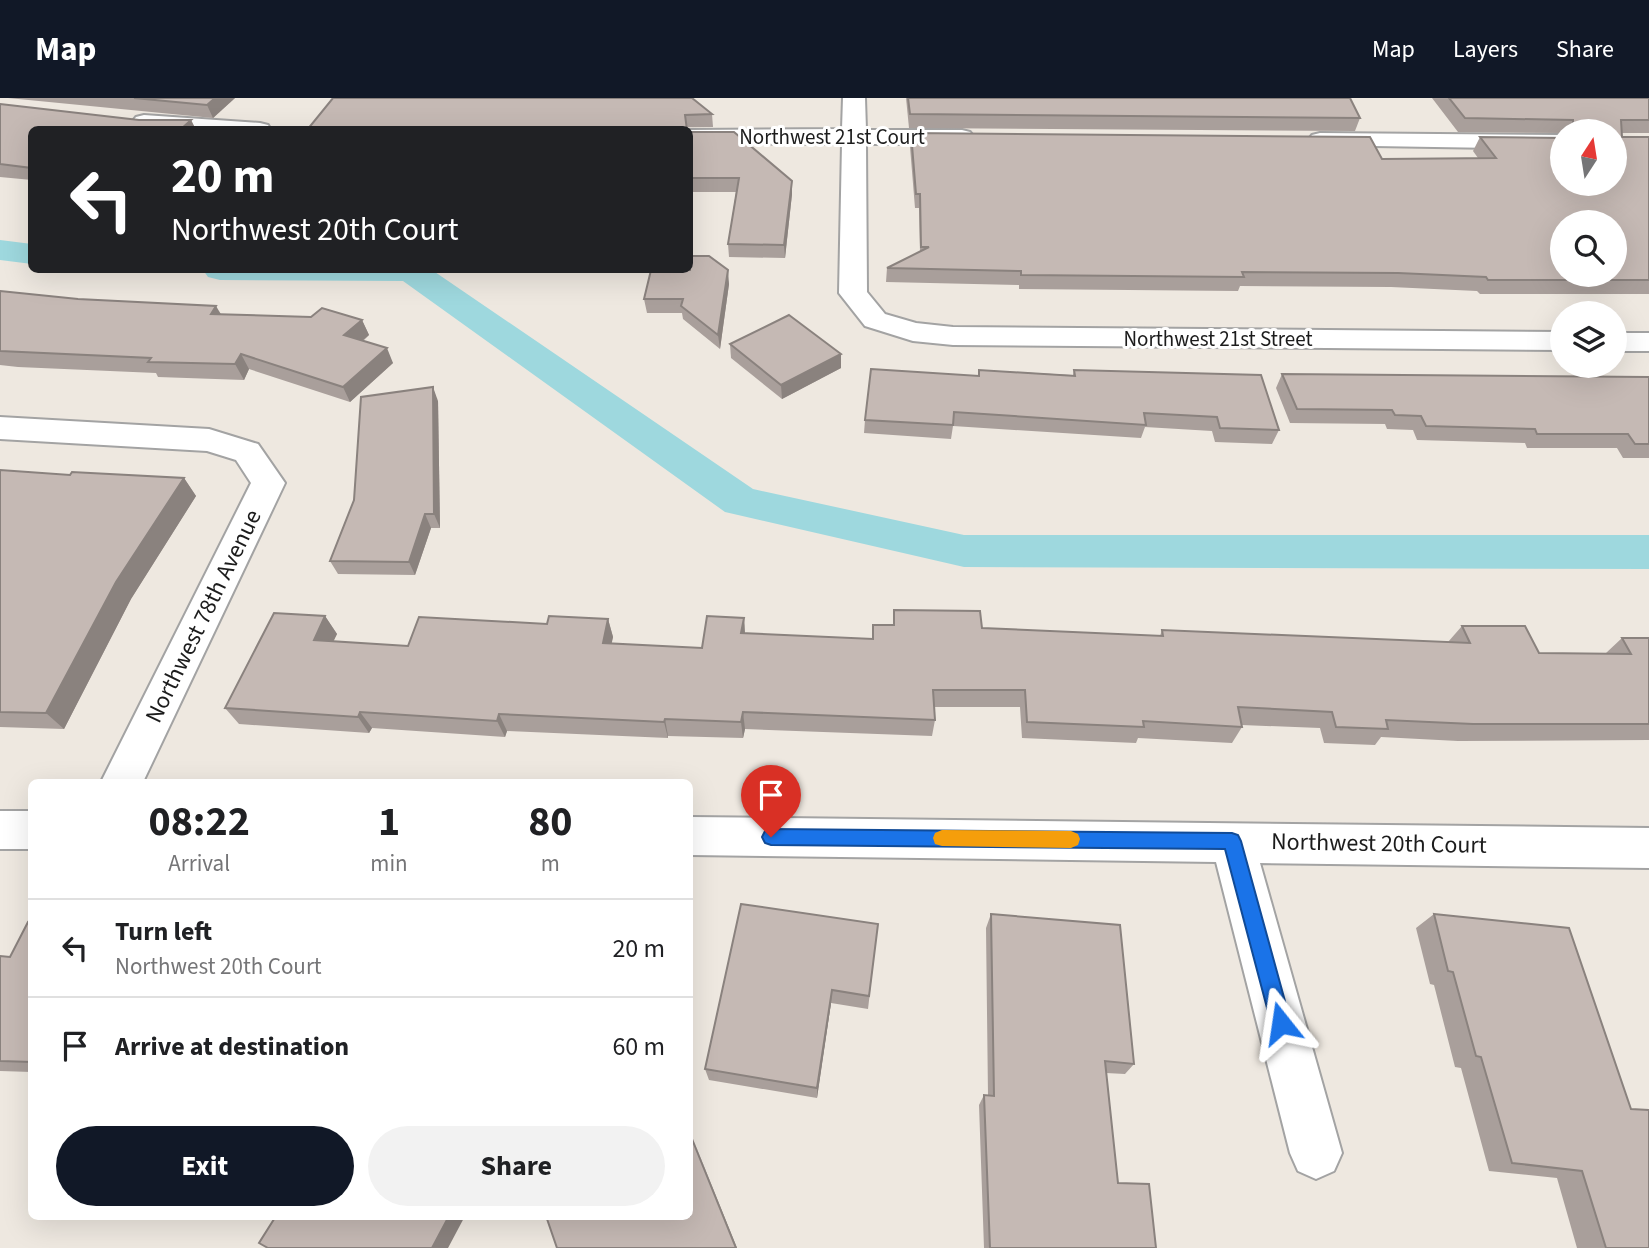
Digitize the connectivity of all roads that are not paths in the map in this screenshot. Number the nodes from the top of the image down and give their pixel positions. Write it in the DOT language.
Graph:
graph roads {
  1 [pos="854,98"];
  2 [pos="116,119"];
  3 [pos="187,126"];
  4 [pos="693,136"];
  5 [pos="853,136"];
  6 [pos="978,137"];
  7 [pos="1298,140"];
  8 [pos="1550,142"];
  9 [pos="1550,341"];
  10 [pos="1627,342"];
  11 [pos="1649,342"];
  12 [pos="0,428"];
  13 [pos="123,779"];
  14 [pos="0,830"];
  15 [pos="28,830"];
  16 [pos="693,836"];
  17 [pos="1232,841"];
  18 [pos="1649,848"];
  19 [pos="1316,1153"];
  1 -- 5 [label="street"];
  2 -- 3 [label="street"];
  4 -- 5 [label="street, Northwest 21st Court"];
  5 -- 6 [label="street, Northwest 21st Court"];
  5 -- 9 [label="street, Northwest 21st Street"];
  7 -- 8 [label="street"];
  10 -- 11 [label="street"];
  12 -- 13 [label="street, Northwest 78th Avenue"];
  14 -- 15 [label="street"];
  16 -- 17 [label="street, Northwest 20th Court"];
  17 -- 18 [label="street, Northwest 20th Court"];
  17 -- 19 [label="street"];
}
